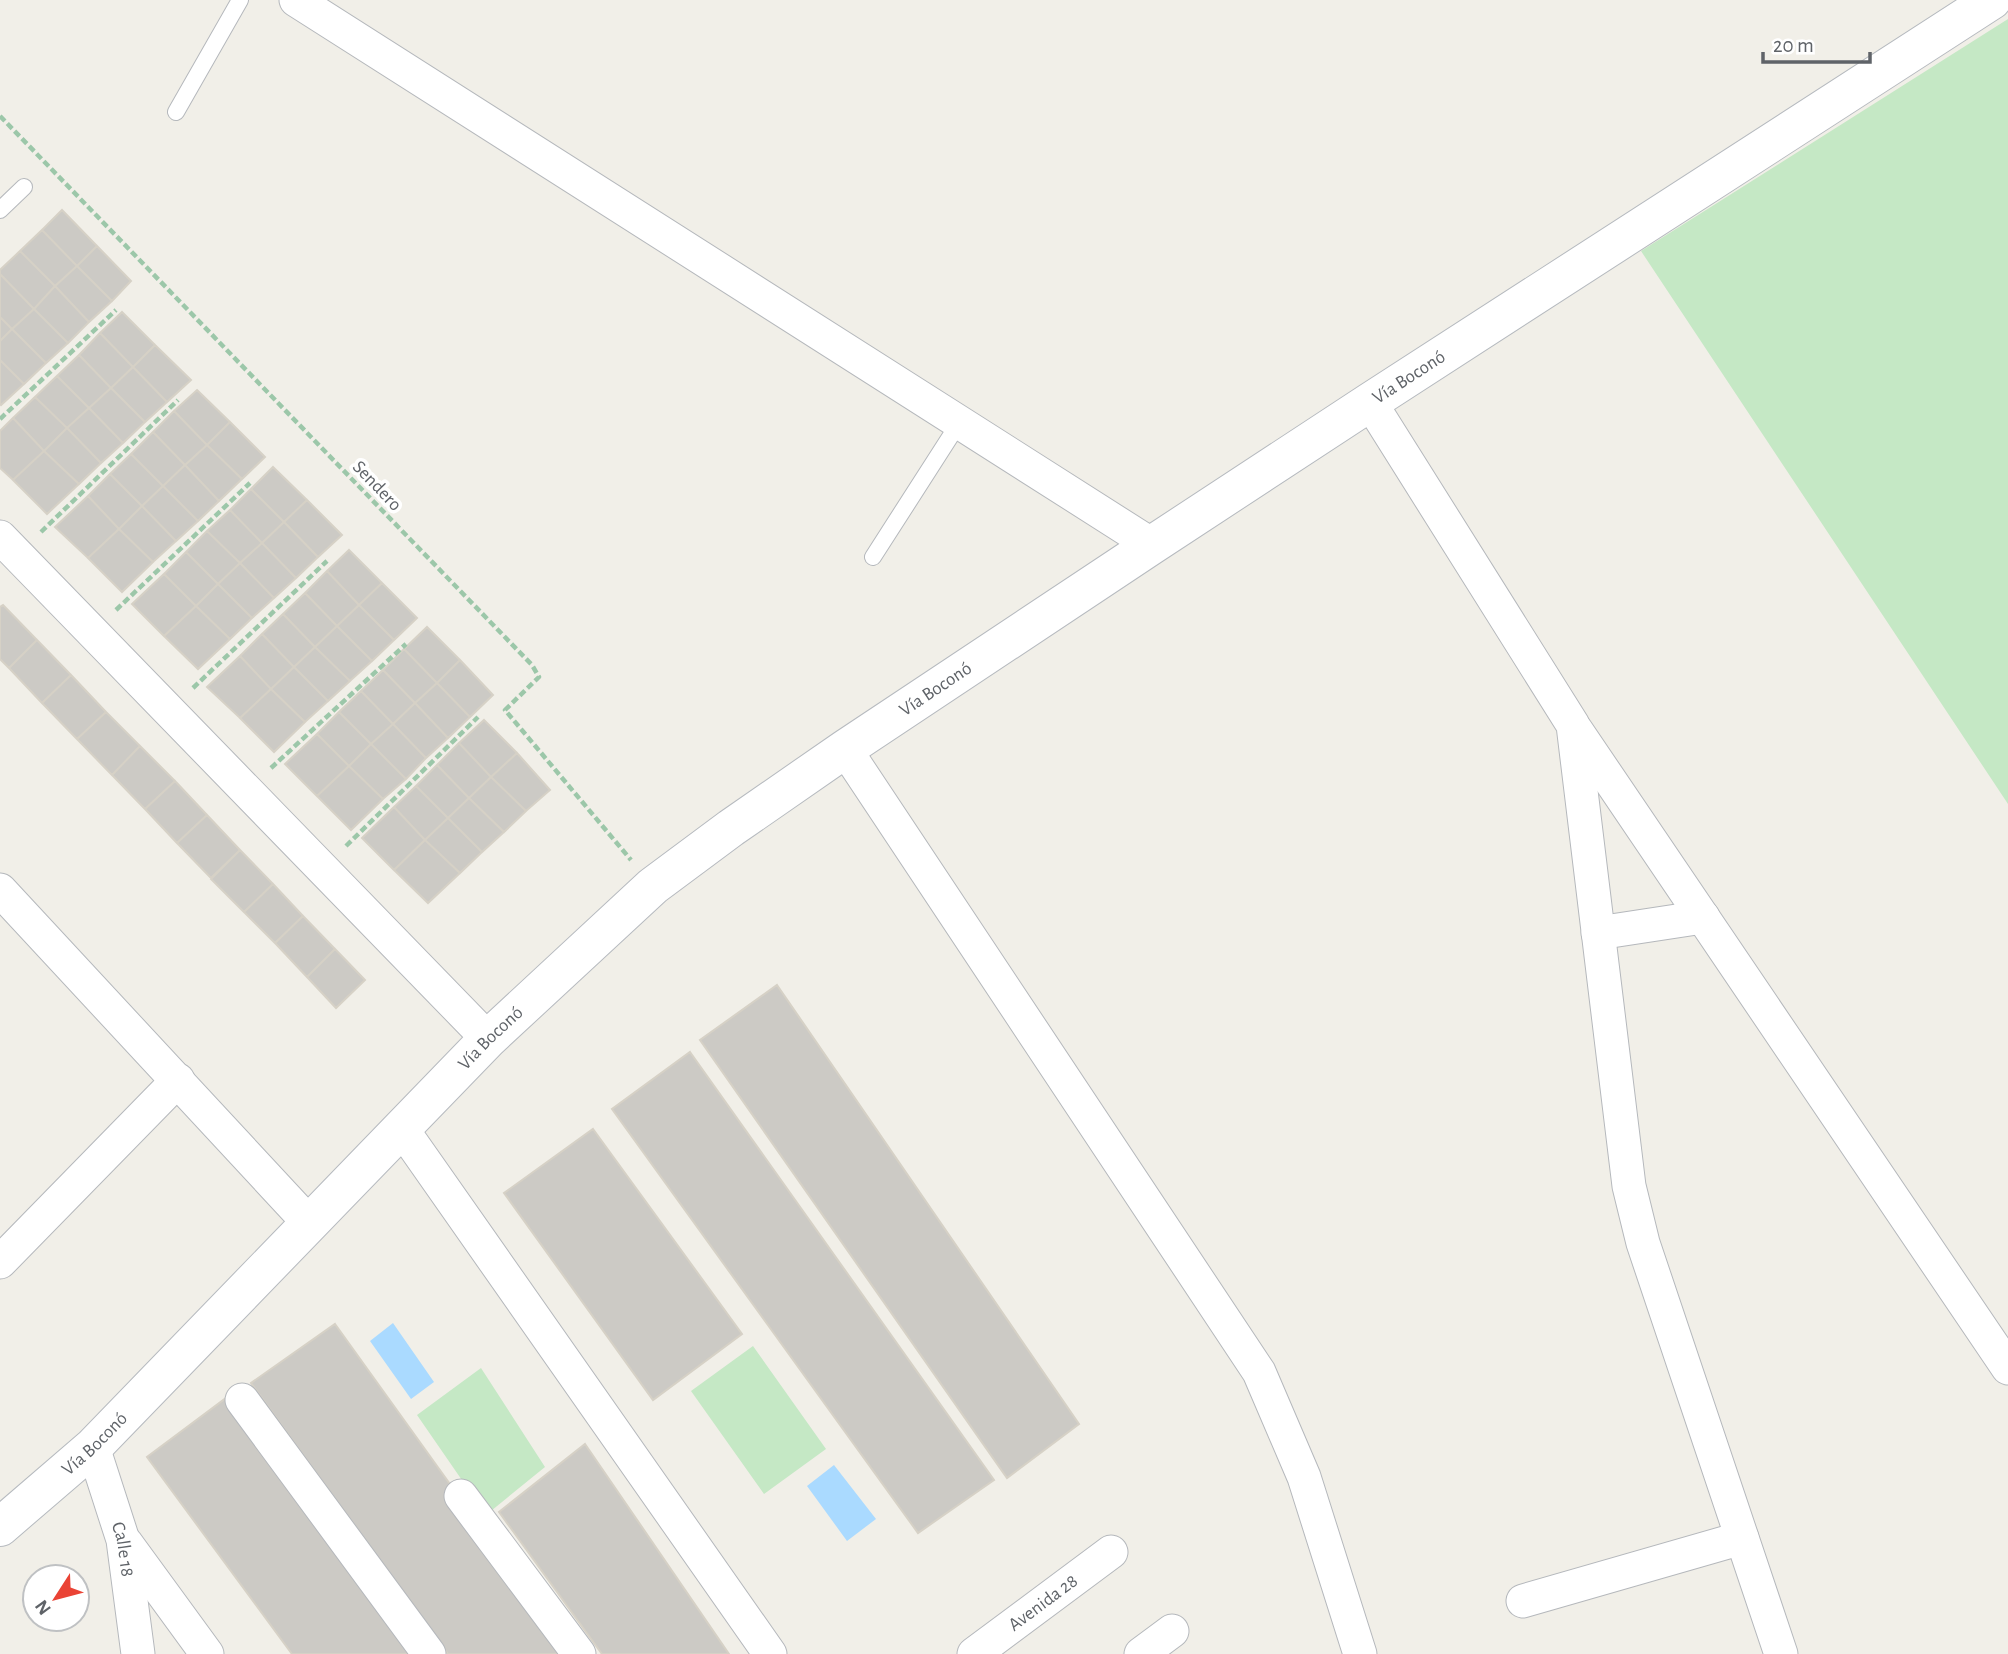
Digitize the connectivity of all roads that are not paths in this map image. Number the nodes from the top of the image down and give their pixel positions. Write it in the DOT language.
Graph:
graph roads {
  1 [pos="240,0"];
  2 [pos="296,0"];
  3 [pos="1992,0"];
  4 [pos="176,112"];
  5 [pos="24,187"];
  6 [pos="0,210"];
  7 [pos="1370,402"];
  8 [pos="959,423"];
  9 [pos="1152,545"];
  10 [pos="9,546"];
  11 [pos="873,557"];
  12 [pos="1573,725"];
  13 [pos="845,749"];
  14 [pos="0,890"];
  15 [pos="1703,917"];
  16 [pos="1598,933"];
  17 [pos="488,1039"];
  18 [pos="178,1080"];
  19 [pos="402,1129"];
  20 [pos="310,1224"];
  21 [pos="1,1259"];
  22 [pos="2008,1368"];
  23 [pos="242,1400"];
  24 [pos="93,1447"];
  25 [pos="461,1496"];
  26 [pos="0,1527"];
  27 [pos="1742,1538"];
  28 [pos="123,1540"];
  29 [pos="1111,1552"];
  30 [pos="1523,1601"];
  31 [pos="1172,1631"];
  32 [pos="138,1654"];
  33 [pos="207,1654"];
  34 [pos="429,1654"];
  35 [pos="579,1654"];
  36 [pos="771,1654"];
  37 [pos="974,1654"];
  38 [pos="1141,1654"];
  39 [pos="1360,1654"];
  40 [pos="1781,1654"];
  1 -- 4 [label="lane"];
  2 -- 8 [label="street"];
  3 -- 7 [label="main road, Vía Boconó"];
  5 -- 6 [label="lane"];
  7 -- 9 [label="main road, Vía Boconó"];
  7 -- 12 [label="street"];
  8 -- 9 [label="street"];
  8 -- 11 [label="lane"];
  9 -- 13 [label="main road, Vía Boconó"];
  10 -- 17 [label="street"];
  12 -- 15 [label="street"];
  12 -- 16 [label="street"];
  13 -- 17 [label="main road, Vía Boconó"];
  13 -- 39 [label="street"];
  14 -- 18 [label="street"];
  15 -- 16 [label="street"];
  15 -- 22 [label="street"];
  16 -- 27 [label="street"];
  17 -- 19 [label="main road, Vía Boconó"];
  18 -- 20 [label="street"];
  18 -- 21 [label="street"];
  19 -- 20 [label="main road, Vía Boconó"];
  19 -- 36 [label="street"];
  20 -- 24 [label="main road, Vía Boconó"];
  23 -- 34 [label="street"];
  24 -- 26 [label="main road, Vía Boconó"];
  24 -- 28 [label="street, Calle 18"];
  25 -- 35 [label="street"];
  27 -- 30 [label="street"];
  27 -- 40 [label="street"];
  28 -- 32 [label="street, Calle 18"];
  28 -- 33 [label="street"];
  29 -- 37 [label="street, Avenida 28"];
  31 -- 38 [label="street"];
}
